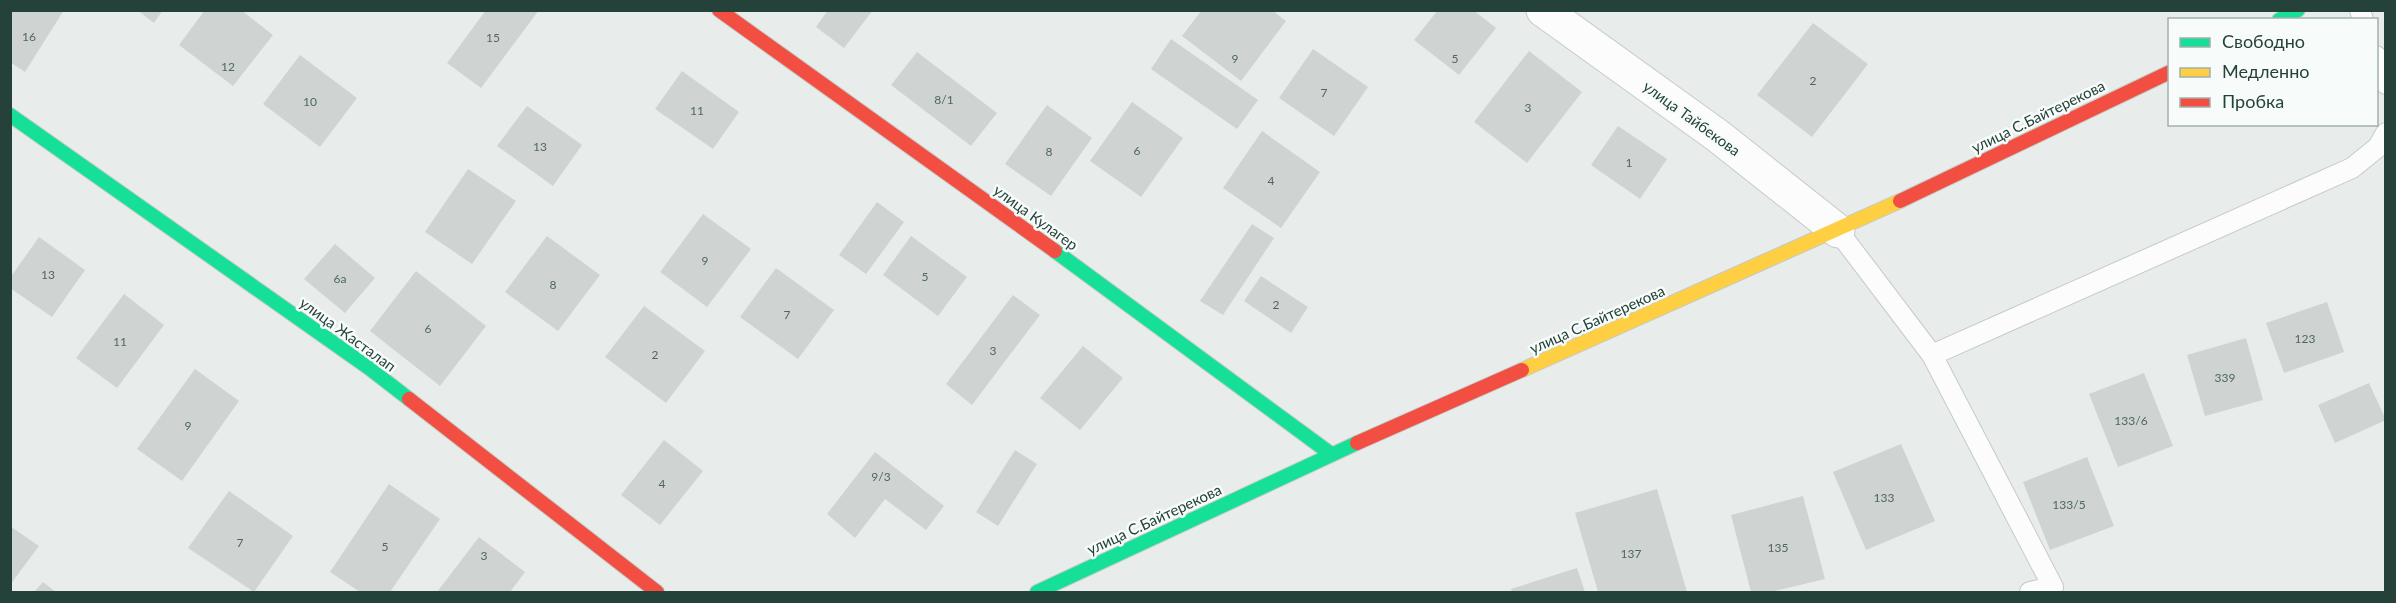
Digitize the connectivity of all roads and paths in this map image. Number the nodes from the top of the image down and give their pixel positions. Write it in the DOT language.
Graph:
graph roads {
  1 [pos="719,10"];
  2 [pos="1543,10"];
  3 [pos="2298,10"];
  4 [pos="2283,18"];
  5 [pos="2378,62"];
  6 [pos="2168,72"];
  7 [pos="2385,84"];
  8 [pos="10,115"];
  9 [pos="2385,133"];
  10 [pos="1838,231"];
  11 [pos="1932,355"];
  12 [pos="1331,454"];
  13 [pos="2053,590"];
  14 [pos="657,592"];
  15 [pos="1037,592"];
  16 [pos="2030,592"];
  1 -- 12 [label="street, улица Кулагер"];
  2 -- 10 [label="street, улица Тайбекова"];
  3 -- 4 [label="street"];
  5 -- 7 [label="lane"];
  6 -- 10 [label="street, улица С.Байтерекова"];
  8 -- 14 [label="street, улица Жасталап"];
  9 -- 11 [label="lane"];
  10 -- 11 [label="lane"];
  10 -- 12 [label="street, улица С.Байтерекова"];
  11 -- 13 [label="lane"];
  12 -- 15 [label="street, улица С.Байтерекова"];
  13 -- 16 [label="lane"];
}
